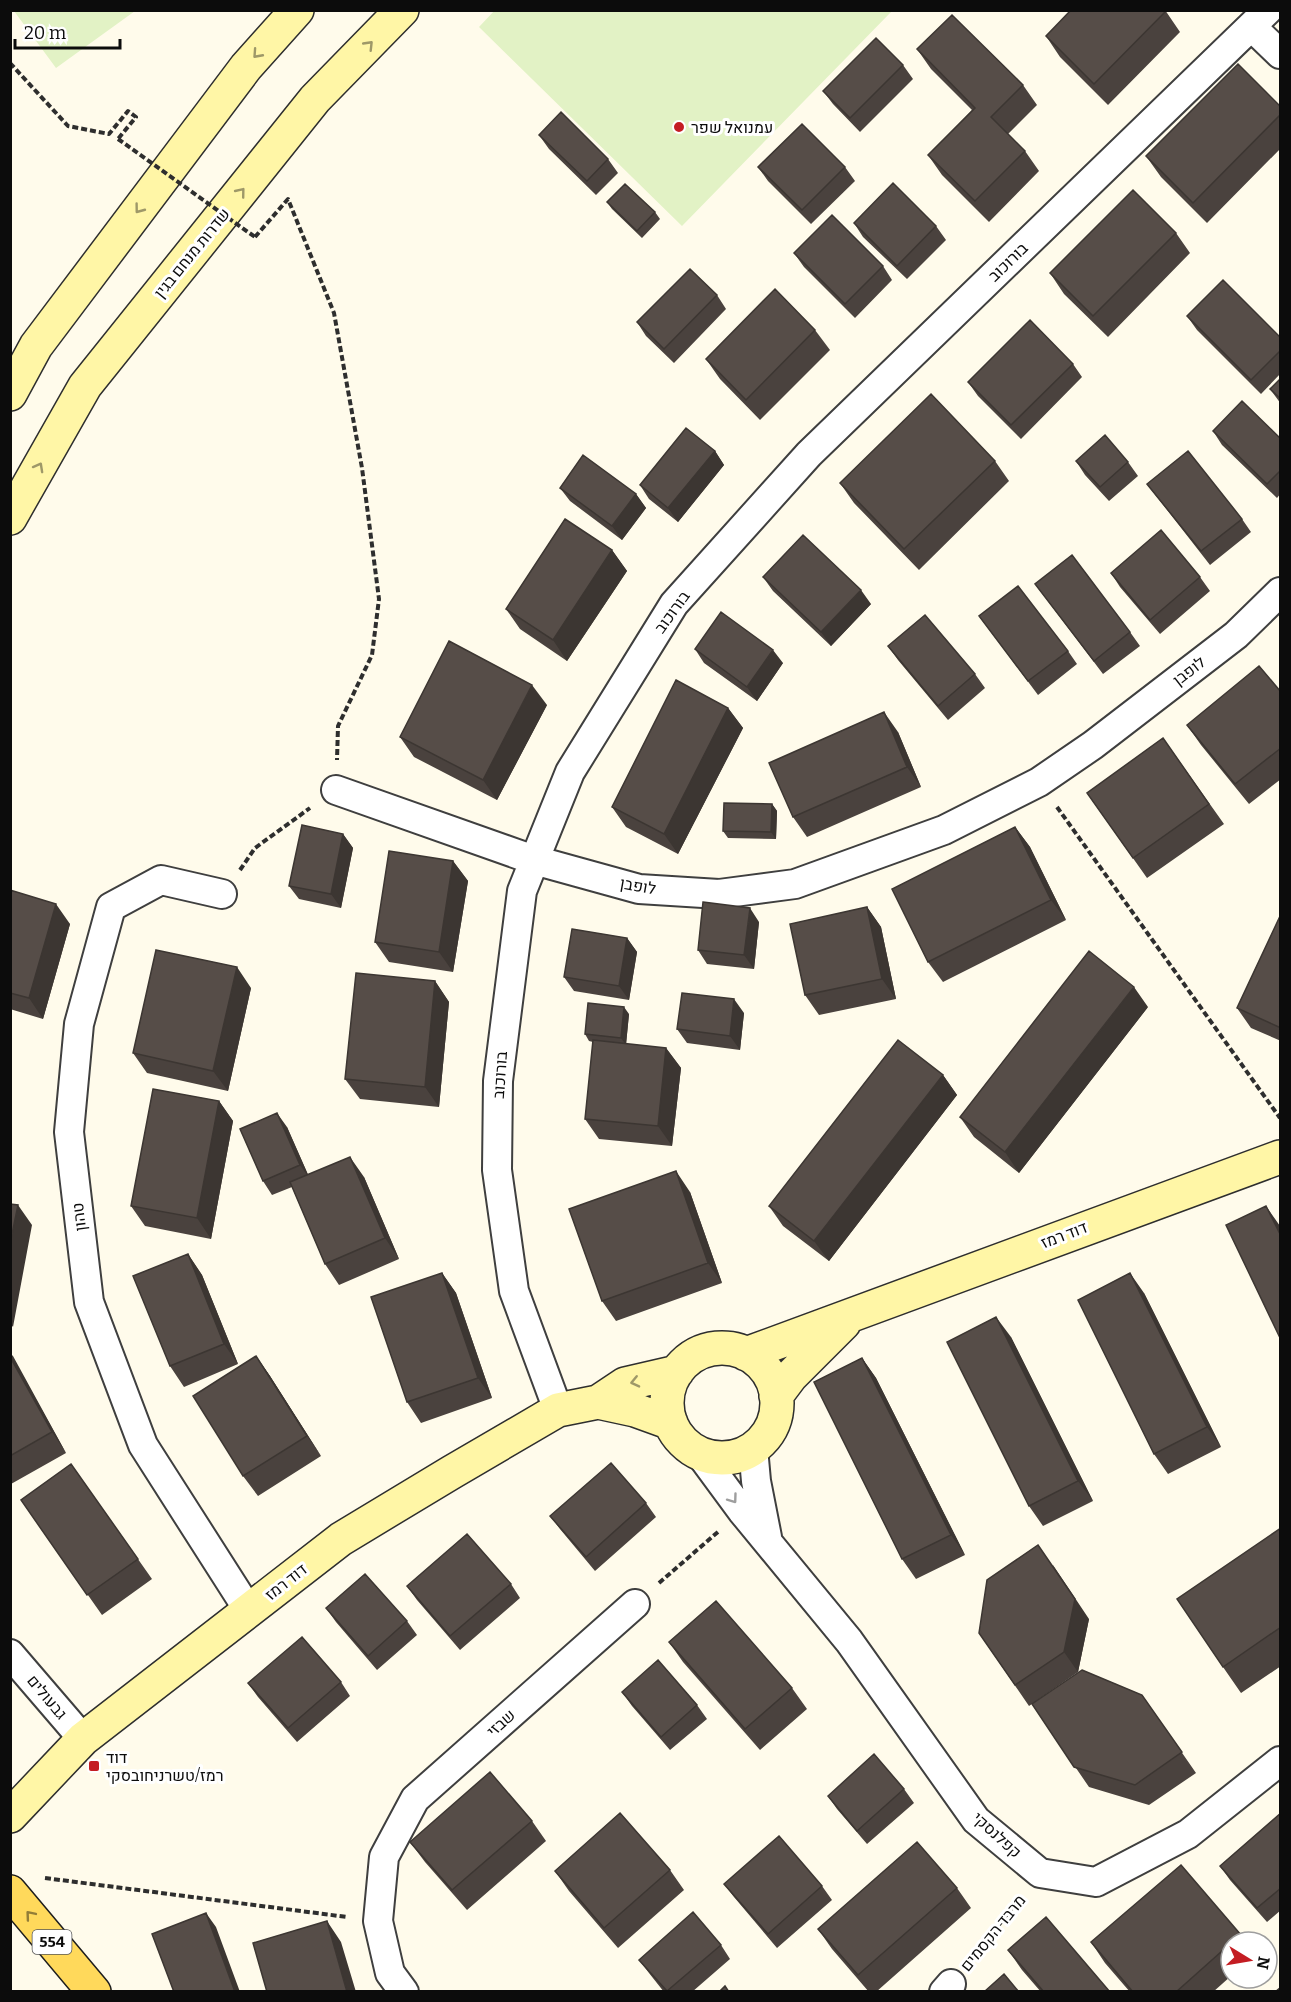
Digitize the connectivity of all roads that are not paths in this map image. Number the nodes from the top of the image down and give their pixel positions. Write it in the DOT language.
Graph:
graph roads {
  1 [pos="297,10"];
  2 [pos="402,10"];
  3 [pos="1260,19"];
  4 [pos="1281,54"];
  5 [pos="10,394"];
  6 [pos="10,518"];
  7 [pos="1281,592"];
  8 [pos="336,790"];
  9 [pos="534,860"];
  10 [pos="222,894"];
  11 [pos="1281,1157"];
  12 [pos="850,1317"];
  13 [pos="746,1354"];
  14 [pos="677,1372"];
  15 [pos="776,1396"];
  16 [pos="598,1402"];
  17 [pos="558,1410"];
  18 [pos="671,1423"];
  19 [pos="753,1448"];
  20 [pos="700,1454"];
  21 [pos="768,1542"];
  22 [pos="636,1604"];
  23 [pos="249,1611"];
  24 [pos="10,1654"];
  25 [pos="83,1739"];
  26 [pos="1281,1761"];
  27 [pos="10,1816"];
  28 [pos="22,1884"];
  29 [pos="94,1992"];
  30 [pos="404,1992"];
  1 -- 5 [label="street, one-way"];
  6 -- 2 [label="street, שדרות מנחם בגין, one-way"];
  3 -- 4 [label="street"];
  3 -- 9 [label="street, בורוכוב"];
  7 -- 9 [label="street, לופבן"];
  8 -- 9 [label="street, לופבן"];
  9 -- 17 [label="street, בורוכוב"];
  10 -- 23 [label="street, טהון"];
  11 -- 12 [label="street, דוד רמז"];
  12 -- 13 [label="street, דוד רמז"];
  12 -- 15 [label="street, דוד רמז"];
  13 -- 14 [label="street"];
  13 -- 15 [label="street"];
  14 -- 16 [label="street, דוד רמז, one-way"];
  14 -- 18 [label="street"];
  15 -- 19 [label="street"];
  16 -- 17 [label="street, דוד רמז"];
  16 -- 18 [label="street, דוד רמז"];
  17 -- 23 [label="street, דוד רמז"];
  18 -- 20 [label="street"];
  19 -- 20 [label="street"];
  19 -- 21 [label="street, קפלנסקי"];
  20 -- 21 [label="street, קפלנסקי, one-way"];
  21 -- 26 [label="street, קפלנסקי"];
  22 -- 30 [label="street, שבזי"];
  23 -- 25 [label="street, דוד רמז"];
  24 -- 25 [label="street, גבעולים"];
  25 -- 27 [label="street, דוד רמז"];
  29 -- 28 [label="main road, 554, one-way"];
}
